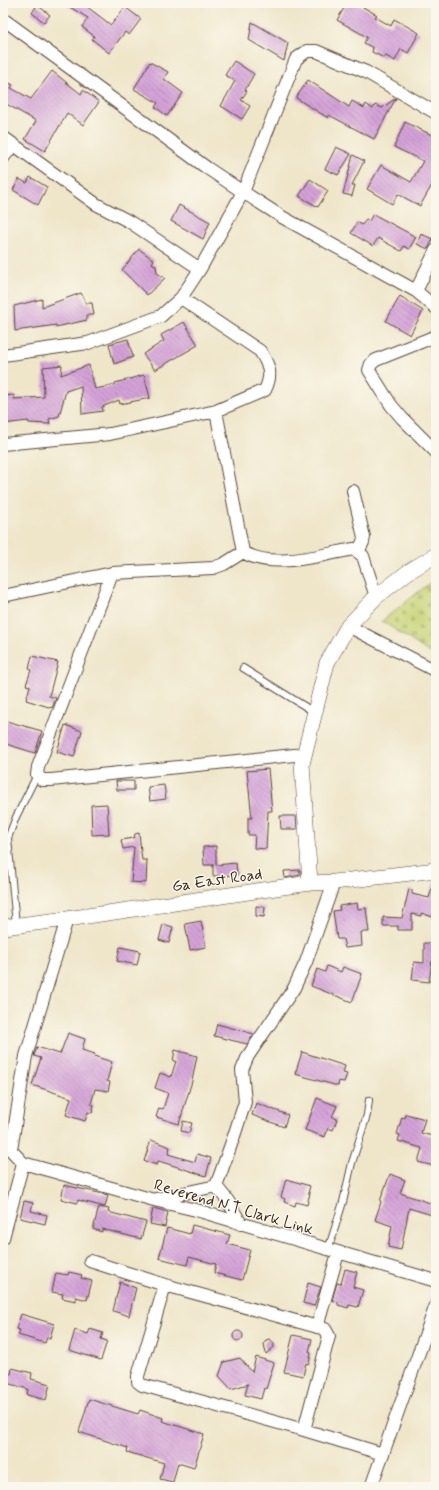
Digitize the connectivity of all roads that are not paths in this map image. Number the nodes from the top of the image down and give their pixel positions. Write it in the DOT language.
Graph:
graph roads {
  1 [pos="3,19"];
  2 [pos="436,113"];
  3 [pos="3,137"];
  4 [pos="13,145"];
  5 [pos="3,158"];
  6 [pos="242,192"];
  7 [pos="436,250"];
  8 [pos="200,269"];
  9 [pos="416,291"];
  10 [pos="181,298"];
  11 [pos="436,308"];
  12 [pos="436,336"];
  13 [pos="3,355"];
  14 [pos="216,411"];
  15 [pos="3,444"];
  16 [pos="436,452"];
  17 [pos="353,491"];
  18 [pos="243,552"];
  19 [pos="358,552"];
  20 [pos="436,555"];
  21 [pos="112,573"];
  22 [pos="3,596"];
  23 [pos="376,597"];
  24 [pos="348,626"];
  25 [pos="243,668"];
  26 [pos="436,672"];
  27 [pos="314,712"];
  28 [pos="304,754"];
  29 [pos="37,776"];
  30 [pos="436,870"];
  31 [pos="334,882"];
  32 [pos="310,883"];
  33 [pos="67,919"];
  34 [pos="9,926"];
  35 [pos="369,1100"];
  36 [pos="7,1152"];
  37 [pos="23,1163"];
  38 [pos="216,1186"];
  39 [pos="154,1200"];
  40 [pos="241,1224"];
  41 [pos="3,1238"];
  42 [pos="333,1251"];
  43 [pos="90,1261"];
  44 [pos="436,1281"];
  45 [pos="165,1285"];
  46 [pos="436,1305"];
  47 [pos="317,1327"];
  48 [pos="304,1430"];
  49 [pos="383,1454"];
  50 [pos="371,1487"];
  1 -- 6 [label="street"];
  2 -- 6 [label="street"];
  3 -- 4 [label="street"];
  4 -- 5 [label="street"];
  4 -- 8 [label="street"];
  6 -- 8 [label="street"];
  6 -- 9 [label="street"];
  7 -- 9 [label="street"];
  8 -- 10 [label="street"];
  9 -- 11 [label="street"];
  10 -- 13 [label="street"];
  10 -- 14 [label="street"];
  12 -- 16 [label="street"];
  14 -- 15 [label="street"];
  14 -- 18 [label="street"];
  17 -- 19 [label="street"];
  18 -- 19 [label="street"];
  18 -- 21 [label="street"];
  19 -- 23 [label="street"];
  20 -- 23 [label="street"];
  21 -- 22 [label="street"];
  21 -- 29 [label="street"];
  23 -- 24 [label="street"];
  24 -- 26 [label="street"];
  24 -- 27 [label="street"];
  25 -- 27 [label="lane"];
  27 -- 28 [label="street"];
  28 -- 29 [label="street"];
  28 -- 32 [label="street"];
  29 -- 34 [label="lane"];
  30 -- 31 [label="street, Ga East Road"];
  31 -- 32 [label="street, Ga East Road"];
  31 -- 38 [label="street"];
  32 -- 33 [label="street, Ga East Road"];
  33 -- 34 [label="street, Ga East Road"];
  33 -- 36 [label="street"];
  35 -- 42 [label="lane"];
  36 -- 37 [label="street"];
  37 -- 39 [label="street, Reverend N.T Clark Link"];
  37 -- 41 [label="street"];
  38 -- 39 [label="street"];
  38 -- 40 [label="street"];
  39 -- 40 [label="street, Reverend N.T Clark Link"];
  40 -- 42 [label="street, Reverend N.T Clark Link"];
  42 -- 44 [label="street, Reverend N.T Clark Link"];
  42 -- 47 [label="street"];
  43 -- 45 [label="street"];
  45 -- 47 [label="street"];
  45 -- 48 [label="street"];
  46 -- 49 [label="street"];
  47 -- 48 [label="street"];
  48 -- 49 [label="street"];
  49 -- 50 [label="street"];
}
